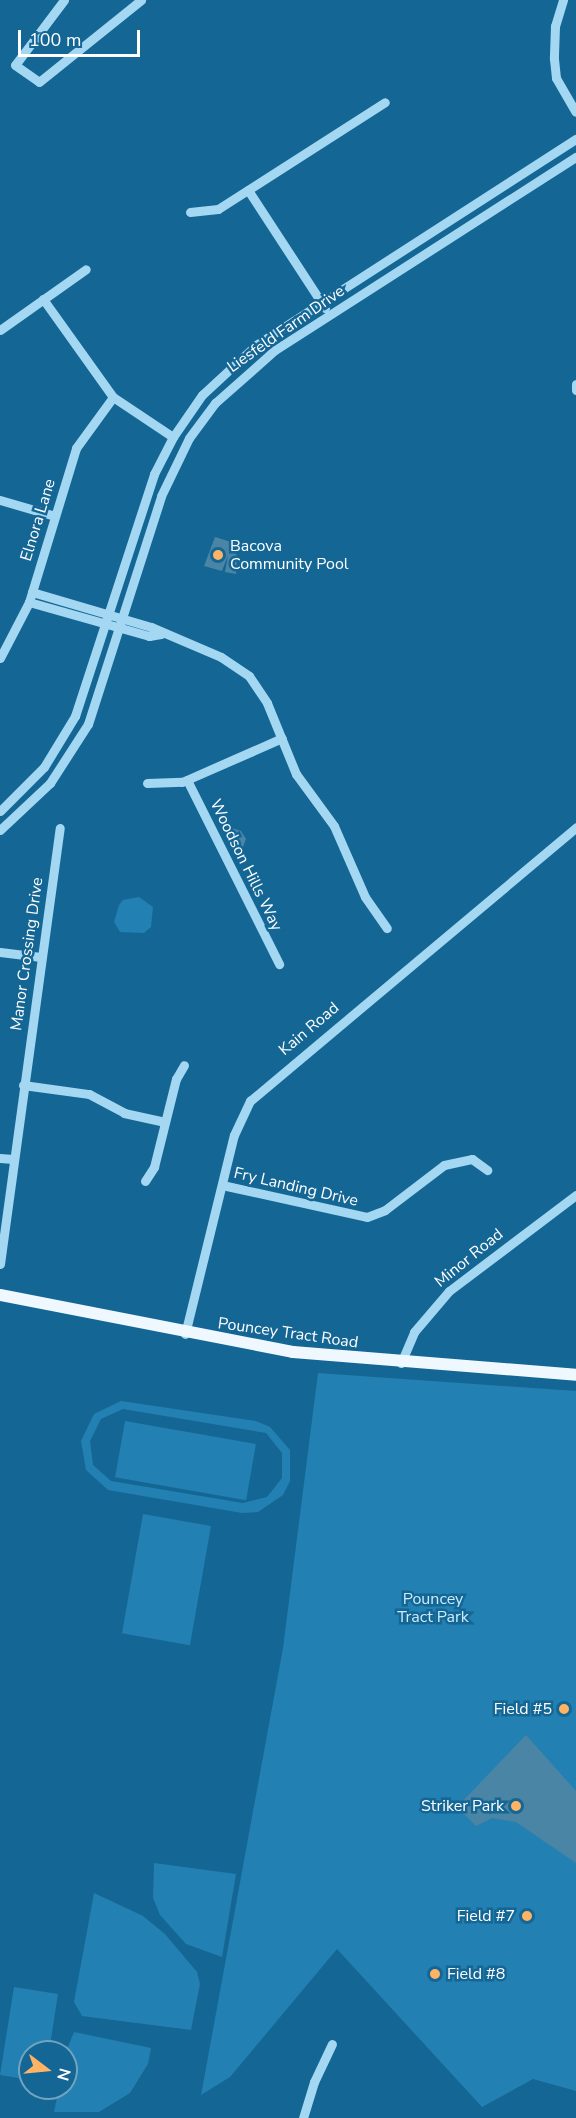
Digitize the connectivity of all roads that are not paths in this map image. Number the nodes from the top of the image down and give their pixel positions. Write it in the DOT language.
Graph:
graph roads {
  1 [pos="64,0"];
  2 [pos="141,0"];
  3 [pos="563,0"];
  4 [pos="385,102"];
  5 [pos="575,107"];
  6 [pos="576,139"];
  7 [pos="576,157"];
  8 [pos="248,190"];
  9 [pos="189,212"];
  10 [pos="86,269"];
  11 [pos="43,299"];
  12 [pos="321,303"];
  13 [pos="330,315"];
  14 [pos="0,330"];
  15 [pos="576,384"];
  16 [pos="576,390"];
  17 [pos="113,397"];
  18 [pos="173,437"];
  19 [pos="0,500"];
  20 [pos="55,516"];
  21 [pos="32,592"];
  22 [pos="28,602"];
  23 [pos="110,615"];
  24 [pos="123,619"];
  25 [pos="106,625"];
  26 [pos="120,629"];
  27 [pos="161,634"];
  28 [pos="0,658"];
  29 [pos="282,738"];
  30 [pos="188,780"];
  31 [pos="147,783"];
  32 [pos="0,811"];
  33 [pos="576,827"];
  34 [pos="60,828"];
  35 [pos="0,830"];
  36 [pos="387,928"];
  37 [pos="0,952"];
  38 [pos="41,957"];
  39 [pos="279,964"];
  40 [pos="184,1065"];
  41 [pos="23,1086"];
  42 [pos="165,1122"];
  43 [pos="0,1158"];
  44 [pos="13,1159"];
  45 [pos="487,1170"];
  46 [pos="145,1181"];
  47 [pos="222,1185"];
  48 [pos="576,1195"];
  49 [pos="0,1257"];
  50 [pos="0,1295"];
  51 [pos="184,1334"];
  52 [pos="401,1363"];
  53 [pos="576,1375"];
  54 [pos="333,2044"];
  55 [pos="303,2118"];
  1 -- 2 [label="street"];
  3 -- 5 [label="street"];
  4 -- 8 [label="street"];
  6 -- 12 [label="street, Liesfeld Farm Drive"];
  7 -- 13 [label="street, Liesfeld Farm Drive"];
  8 -- 9 [label="street"];
  8 -- 12 [label="street"];
  10 -- 11 [label="street"];
  11 -- 14 [label="street"];
  11 -- 17 [label="street"];
  12 -- 13 [label="street"];
  12 -- 18 [label="street, Liesfeld Farm Drive"];
  13 -- 24 [label="street, Liesfeld Farm Drive"];
  15 -- 16 [label="street"];
  17 -- 18 [label="street"];
  17 -- 20 [label="street, Elnora Lane"];
  18 -- 23 [label="street, Liesfeld Farm Drive"];
  19 -- 20 [label="street"];
  20 -- 21 [label="street, Elnora Lane"];
  21 -- 22 [label="street, Elnora Lane"];
  21 -- 23 [label="street"];
  22 -- 25 [label="street"];
  22 -- 28 [label="street, Elnora Lane"];
  23 -- 24 [label="street"];
  23 -- 25 [label="street, Liesfeld Farm Drive"];
  24 -- 26 [label="street, Liesfeld Farm Drive"];
  24 -- 27 [label="street"];
  25 -- 26 [label="street"];
  25 -- 32 [label="street, Liesfeld Farm Drive"];
  26 -- 27 [label="street"];
  26 -- 35 [label="street, Liesfeld Farm Drive"];
  27 -- 29 [label="street"];
  29 -- 30 [label="street"];
  29 -- 36 [label="street"];
  30 -- 31 [label="street"];
  30 -- 39 [label="street, Woodson Hills Way"];
  33 -- 47 [label="street, Kain Road"];
  34 -- 38 [label="street, Manor Crossing Drive"];
  37 -- 38 [label="street"];
  38 -- 41 [label="street, Manor Crossing Drive"];
  40 -- 42 [label="street"];
  41 -- 42 [label="street"];
  41 -- 44 [label="street, Manor Crossing Drive"];
  42 -- 46 [label="street"];
  43 -- 44 [label="street"];
  44 -- 49 [label="street, Manor Crossing Drive"];
  45 -- 47 [label="street, Fry Landing Drive"];
  47 -- 51 [label="street, Kain Road"];
  48 -- 52 [label="street, Minor Road"];
  50 -- 51 [label="main road, Pouncey Tract Road"];
  51 -- 52 [label="main road, Pouncey Tract Road"];
  52 -- 53 [label="main road, Pouncey Tract Road"];
  54 -- 55 [label="street"];
}
